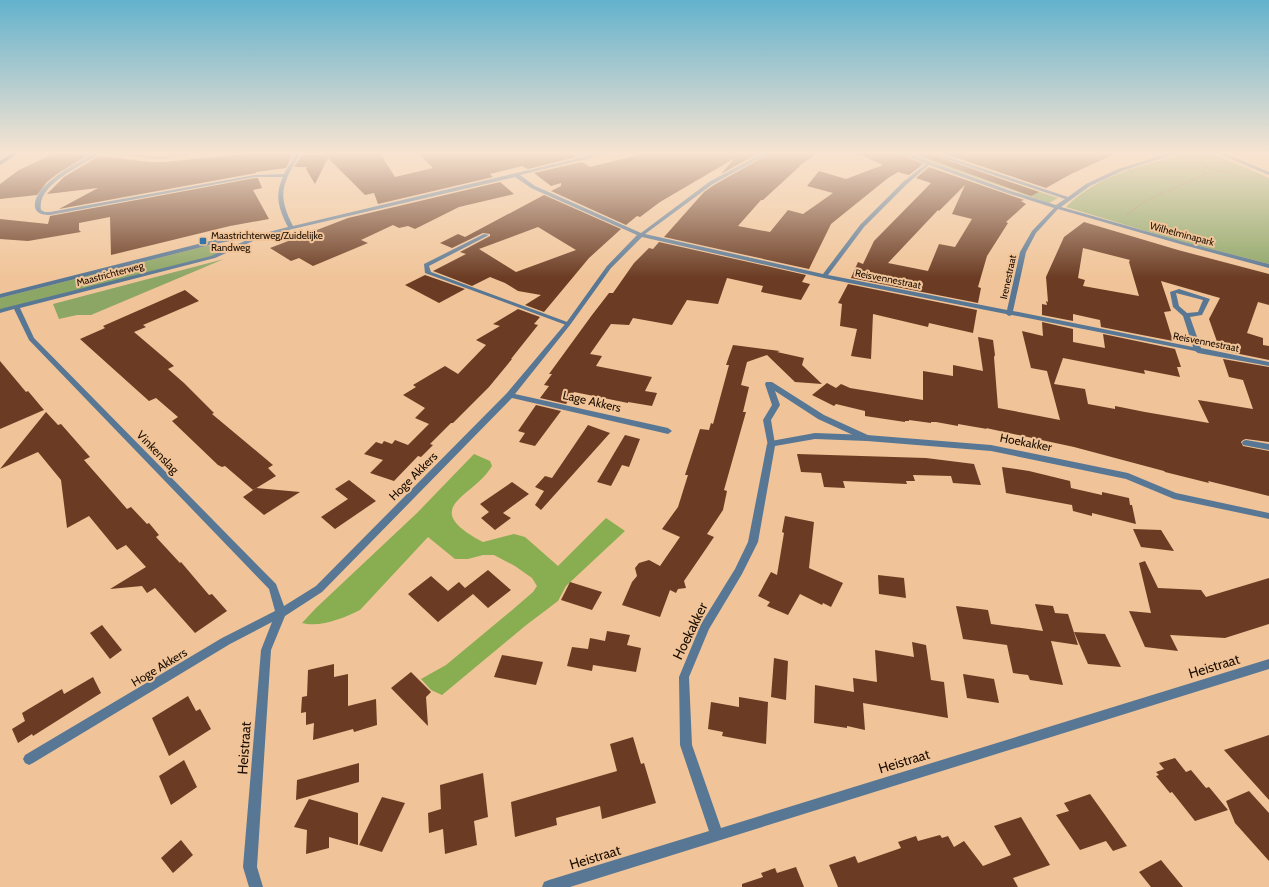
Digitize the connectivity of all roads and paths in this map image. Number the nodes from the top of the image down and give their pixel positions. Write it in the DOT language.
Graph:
graph roads {
  1 [pos="41,194"];
  2 [pos="154,194"];
  3 [pos="279,194"];
  4 [pos="434,194"];
  5 [pos="550,194"];
  6 [pos="696,194"];
  7 [pos="894,194"];
  8 [pos="1019,194"];
  9 [pos="1056,194"];
  10 [pos="1073,194"];
  11 [pos="1160,194"];
  12 [pos="1067,198"];
  13 [pos="1057,207"];
  14 [pos="1127,216"];
  15 [pos="291,228"];
  16 [pos="265,234"];
  17 [pos="486,235"];
  18 [pos="641,235"];
  19 [pos="210,243"];
  20 [pos="225,252"];
  21 [pos="1269,266"];
  22 [pos="824,276"];
  23 [pos="0,296"];
  24 [pos="17,308"];
  25 [pos="0,312"];
  26 [pos="1009,314"];
  27 [pos="1186,315"];
  28 [pos="568,324"];
  29 [pos="1198,351"];
  30 [pos="1269,364"];
  31 [pos="510,395"];
  32 [pos="668,431"];
  33 [pos="867,438"];
  34 [pos="1246,443"];
  35 [pos="771,444"];
  36 [pos="1269,447"];
  37 [pos="1269,516"];
  38 [pos="281,613"];
  39 [pos="1269,664"];
  40 [pos="28,759"];
  41 [pos="717,835"];
  42 [pos="565,885"];
  43 [pos="256,887"];
  44 [pos="549,887"];
  1 -- 2 [label="street"];
  3 -- 15 [label="street"];
  4 -- 15 [label="street, Maastrichterweg"];
  5 -- 18 [label="street, Reisvennestraat"];
  6 -- 18 [label="street, Hoge Akkers"];
  7 -- 22 [label="street"];
  8 -- 13 [label="street, Wilhelminapark"];
  9 -- 12 [label="street"];
  10 -- 12 [label="street"];
  11 -- 14 [label="path"];
  12 -- 13 [label="street"];
  13 -- 21 [label="street, Wilhelminapark"];
  13 -- 26 [label="street, Irenestraat"];
  15 -- 16 [label="street, Maastrichterweg"];
  16 -- 19 [label="street, Maastrichterweg"];
  16 -- 20 [label="street, Maastrichterweg"];
  17 -- 28 [label="street"];
  18 -- 22 [label="street, Reisvennestraat"];
  18 -- 28 [label="street, Hoge Akkers"];
  19 -- 20 [label="street"];
  19 -- 23 [label="street, Maastrichterweg"];
  20 -- 24 [label="street, Maastrichterweg"];
  22 -- 26 [label="street, Reisvennestraat"];
  24 -- 25 [label="street, Maastrichterweg"];
  24 -- 38 [label="street, Vinkenslag"];
  26 -- 29 [label="street, Reisvennestraat"];
  27 -- 27 [label="street"];
  27 -- 29 [label="street"];
  28 -- 31 [label="street, Hoge Akkers"];
  29 -- 30 [label="street, Reisvennestraat"];
  31 -- 32 [label="street, Lage Akkers"];
  31 -- 38 [label="street, Hoge Akkers"];
  33 -- 35 [label="street, Hoekakker"];
  33 -- 35 [label="street, Hoekakker"];
  33 -- 37 [label="street, Hoekakker"];
  34 -- 36 [label="street"];
  35 -- 41 [label="street, Hoekakker"];
  38 -- 40 [label="street, Hoge Akkers"];
  38 -- 43 [label="street, Heistraat"];
  39 -- 41 [label="street, Heistraat"];
  41 -- 42 [label="street, Heistraat"];
  42 -- 44 [label="street, Heistraat"];
}
